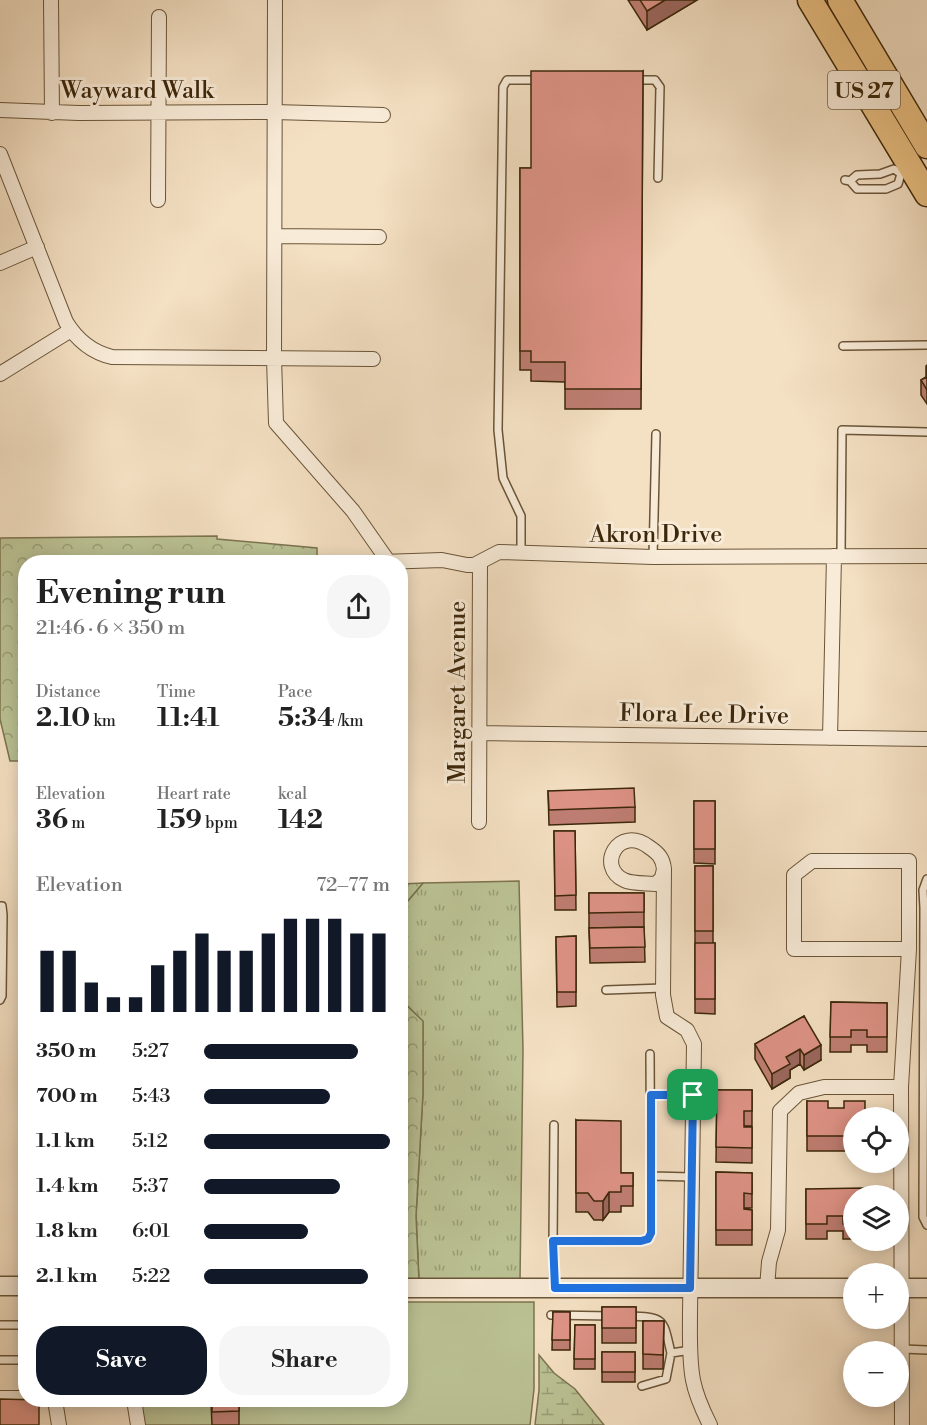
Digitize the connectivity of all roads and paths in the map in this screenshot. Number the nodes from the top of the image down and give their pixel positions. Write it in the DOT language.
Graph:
graph roads {
  1 [pos="51,0"];
  2 [pos="275,0"];
  3 [pos="810,0"];
  4 [pos="840,0"];
  5 [pos="159,17"];
  6 [pos="552,80"];
  7 [pos="621,80"];
  8 [pos="0,110"];
  9 [pos="158,112"];
  10 [pos="274,112"];
  11 [pos="52,113"];
  12 [pos="383,115"];
  13 [pos="0,154"];
  14 [pos="915,164"];
  15 [pos="658,178"];
  16 [pos="927,194"];
  17 [pos="158,200"];
  18 [pos="275,236"];
  19 [pos="379,237"];
  20 [pos="37,247"];
  21 [pos="0,262"];
  22 [pos="71,330"];
  23 [pos="927,345"];
  24 [pos="843,346"];
  25 [pos="274,358"];
  26 [pos="373,358"];
  27 [pos="0,374"];
  28 [pos="927,432"];
  29 [pos="656,434"];
  30 [pos="520,553"];
  31 [pos="381,555"];
  32 [pos="837,556"];
  33 [pos="927,556"];
  34 [pos="653,557"];
  35 [pos="408,561"];
  36 [pos="480,562"];
  37 [pos="480,733"];
  38 [pos="830,738"];
  39 [pos="927,739"];
  40 [pos="479,822"];
  41 [pos="664,869"];
  42 [pos="927,879"];
  43 [pos="1,905"];
  44 [pos="926,908"];
  45 [pos="909,949"];
  46 [pos="663,988"];
  47 [pos="606,990"];
  48 [pos="0,1000"];
  49 [pos="925,1043"];
  50 [pos="651,1054"];
  51 [pos="902,1087"];
  52 [pos="651,1095"];
  53 [pos="693,1095"];
  54 [pos="554,1125"];
  55 [pos="651,1176"];
  56 [pos="692,1177"];
  57 [pos="927,1226"];
  58 [pos="553,1241"];
  59 [pos="901,1263"];
  60 [pos="0,1286"];
  61 [pos="18,1286"];
  62 [pos="408,1288"];
  63 [pos="555,1288"];
  64 [pos="690,1288"];
  65 [pos="767,1288"];
  66 [pos="843,1288"];
  67 [pos="909,1288"];
  68 [pos="927,1288"];
  69 [pos="551,1315"];
  70 [pos="0,1325"];
  71 [pos="18,1325"];
  72 [pos="909,1349"];
  73 [pos="691,1350"];
  74 [pos="927,1350"];
  75 [pos="671,1353"];
  76 [pos="0,1360"];
  77 [pos="18,1360"];
  78 [pos="642,1386"];
  79 [pos="0,1398"];
  80 [pos="18,1398"];
  81 [pos="56,1407"];
  82 [pos="135,1407"];
  83 [pos="902,1407"];
  84 [pos="59,1425"];
  85 [pos="138,1425"];
  86 [pos="710,1425"];
  87 [pos="902,1425"];
  1 -- 11 [label="street"];
  2 -- 10 [label="street"];
  3 -- 14 [label="highway, US 27"];
  4 -- 14 [label="highway, US 27"];
  5 -- 9 [label="street"];
  6 -- 30 [label="lane"];
  7 -- 15 [label="lane"];
  8 -- 11 [label="street, Wayward Walk"];
  9 -- 10 [label="street, Wayward Walk"];
  9 -- 11 [label="street, Wayward Walk"];
  9 -- 17 [label="street"];
  10 -- 12 [label="street, Wayward Walk"];
  10 -- 18 [label="street"];
  13 -- 20 [label="street"];
  14 -- 14 [label="lane"];
  14 -- 16 [label="highway, US 27"];
  18 -- 19 [label="street"];
  18 -- 25 [label="street"];
  20 -- 21 [label="street"];
  20 -- 22 [label="street"];
  22 -- 25 [label="street"];
  22 -- 27 [label="street"];
  23 -- 24 [label="lane"];
  25 -- 26 [label="street"];
  25 -- 31 [label="street"];
  28 -- 32 [label="lane"];
  29 -- 34 [label="lane"];
  30 -- 34 [label="street, Akron Drive"];
  30 -- 36 [label="street, Akron Drive"];
  32 -- 33 [label="street, Akron Drive"];
  32 -- 34 [label="street, Akron Drive"];
  32 -- 38 [label="street"];
  35 -- 36 [label="street, Akron Drive"];
  36 -- 37 [label="street, Margaret Avenue"];
  37 -- 38 [label="street, Flora Lee Drive"];
  37 -- 40 [label="street, Margaret Avenue"];
  38 -- 39 [label="street, Flora Lee Drive"];
  41 -- 46 [label="street"];
  42 -- 44 [label="lane"];
  43 -- 48 [label="lane"];
  44 -- 49 [label="lane"];
  45 -- 45 [label="street"];
  45 -- 51 [label="street"];
  46 -- 47 [label="lane"];
  46 -- 53 [label="street"];
  49 -- 57 [label="lane"];
  50 -- 52 [label="lane"];
  51 -- 59 [label="street"];
  51 -- 65 [label="street"];
  52 -- 53 [label="lane"];
  52 -- 55 [label="lane"];
  53 -- 56 [label="street"];
  54 -- 58 [label="lane"];
  55 -- 56 [label="lane"];
  55 -- 58 [label="lane"];
  56 -- 64 [label="street"];
  58 -- 63 [label="lane"];
  60 -- 61 [label="street"];
  62 -- 63 [label="street"];
  63 -- 64 [label="street"];
  64 -- 65 [label="street"];
  64 -- 73 [label="street"];
  65 -- 66 [label="street"];
  67 -- 68 [label="street"];
  69 -- 75 [label="lane"];
  70 -- 71 [label="lane"];
  72 -- 74 [label="lane"];
  73 -- 75 [label="lane"];
  73 -- 86 [label="street"];
  75 -- 78 [label="lane"];
  76 -- 77 [label="lane"];
  79 -- 80 [label="street"];
  81 -- 84 [label="street"];
  82 -- 85 [label="street"];
  83 -- 87 [label="street"];
}
